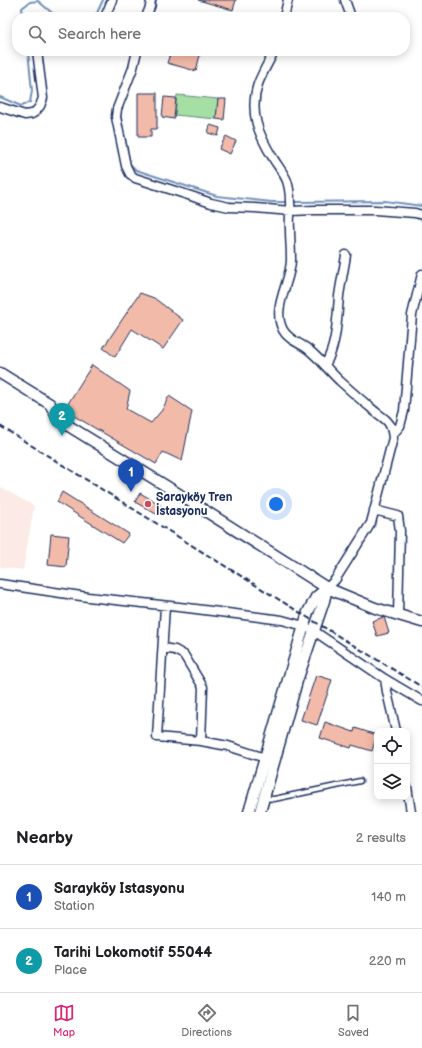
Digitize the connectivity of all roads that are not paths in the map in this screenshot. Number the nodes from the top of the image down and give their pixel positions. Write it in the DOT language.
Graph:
graph roads {
  1 [pos="112,0"];
  2 [pos="151,0"];
  3 [pos="288,0"];
  4 [pos="345,0"];
  5 [pos="107,12"];
  6 [pos="148,12"];
  7 [pos="285,12"];
  8 [pos="349,12"];
  9 [pos="38,56"];
  10 [pos="136,56"];
  11 [pos="272,56"];
  12 [pos="0,106"];
  13 [pos="290,206"];
  14 [pos="422,215"];
  15 [pos="346,255"];
  16 [pos="422,274"];
  17 [pos="325,366"];
  18 [pos="0,373"];
  19 [pos="393,434"];
  20 [pos="374,510"];
  21 [pos="0,584"];
  22 [pos="327,588"];
  23 [pos="165,606"];
  24 [pos="398,615"];
  25 [pos="422,622"];
  26 [pos="309,628"];
  27 [pos="163,648"];
  28 [pos="385,679"];
  29 [pos="422,701"];
  30 [pos="395,728"];
  31 [pos="201,742"];
  32 [pos="265,758"];
  33 [pos="360,781"];
  34 [pos="264,798"];
  35 [pos="409,800"];
  36 [pos="249,812"];
  37 [pos="260,812"];
  38 [pos="411,812"];
  1 -- 5 [label="street"];
  2 -- 6 [label="street"];
  3 -- 7 [label="street"];
  4 -- 8 [label="street"];
  9 -- 12 [label="street"];
  10 -- 13 [label="street"];
  11 -- 13 [label="street"];
  13 -- 14 [label="street"];
  13 -- 17 [label="street"];
  15 -- 17 [label="street"];
  16 -- 19 [label="street"];
  17 -- 19 [label="street"];
  18 -- 22 [label="street"];
  19 -- 20 [label="street"];
  20 -- 22 [label="street"];
  20 -- 24 [label="street"];
  21 -- 23 [label="street"];
  22 -- 24 [label="street"];
  22 -- 26 [label="street"];
  23 -- 26 [label="street"];
  23 -- 27 [label="street"];
  24 -- 25 [label="street"];
  26 -- 28 [label="street"];
  26 -- 32 [label="street"];
  26 -- 34 [label="street"];
  27 -- 31 [label="street"];
  27 -- 31 [label="street"];
  28 -- 29 [label="street"];
  28 -- 30 [label="street"];
  31 -- 32 [label="street"];
  32 -- 36 [label="street"];
  33 -- 34 [label="lane"];
  34 -- 37 [label="street"];
  35 -- 38 [label="street"];
}
